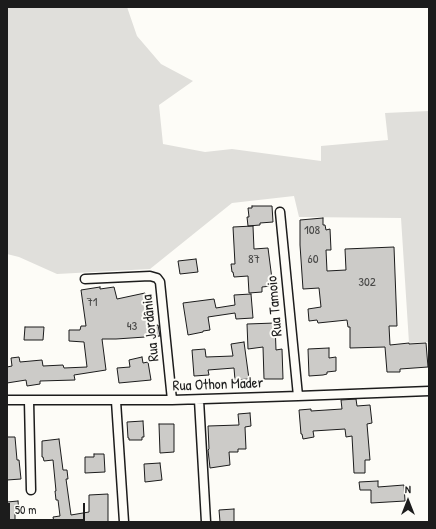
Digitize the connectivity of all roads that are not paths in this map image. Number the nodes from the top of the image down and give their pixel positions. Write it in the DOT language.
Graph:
graph roads {
  1 [pos="280,212"];
  2 [pos="85,279"];
  3 [pos="429,391"];
  4 [pos="298,396"];
  5 [pos="7,400"];
  6 [pos="29,400"];
  7 [pos="116,400"];
  8 [pos="172,400"];
  9 [pos="199,400"];
  10 [pos="31,490"];
  11 [pos="124,522"];
  12 [pos="206,522"];
  1 -- 4 [label="street, Rua Tamoio"];
  2 -- 8 [label="street, Rua Jordânia"];
  3 -- 4 [label="street, Rua Othon Mader"];
  4 -- 9 [label="street, Rua Othon Mader"];
  5 -- 6 [label="street, Rua Othon Mader"];
  6 -- 7 [label="street, Rua Othon Mader"];
  6 -- 10 [label="street"];
  7 -- 8 [label="street, Rua Othon Mader"];
  7 -- 11 [label="street"];
  8 -- 9 [label="street, Rua Othon Mader"];
  9 -- 12 [label="street"];
}
